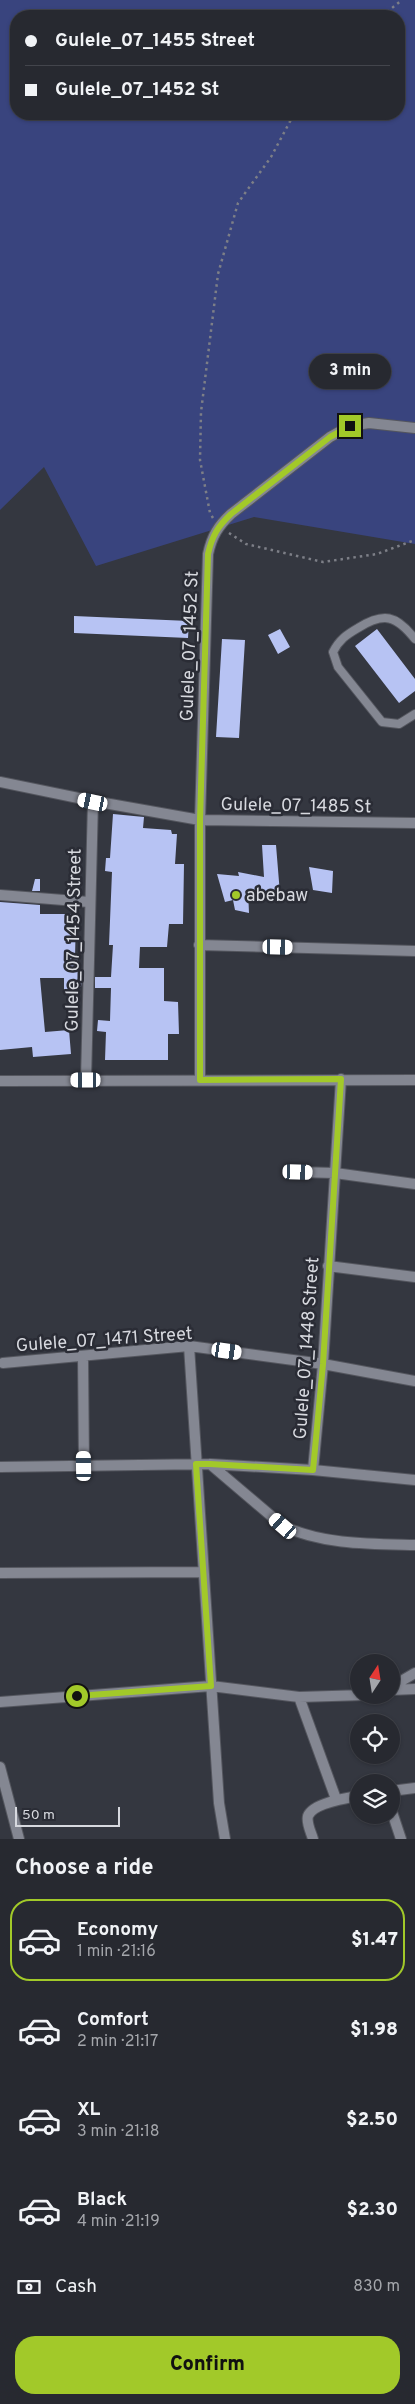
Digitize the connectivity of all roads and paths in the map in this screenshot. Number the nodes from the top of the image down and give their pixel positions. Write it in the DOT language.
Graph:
graph roads {
  1 [pos="402,0"];
  2 [pos="390,10"];
  3 [pos="291,120"];
  4 [pos="415,428"];
  5 [pos="218,526"];
  6 [pos="415,540"];
  7 [pos="415,639"];
  8 [pos="415,714"];
  9 [pos="0,782"];
  10 [pos="93,802"];
  11 [pos="200,820"];
  12 [pos="415,823"];
  13 [pos="0,895"];
  14 [pos="89,902"];
  15 [pos="199,945"];
  16 [pos="415,951"];
  17 [pos="341,1079"];
  18 [pos="86,1080"];
  19 [pos="200,1080"];
  20 [pos="415,1080"];
  21 [pos="0,1081"];
  22 [pos="298,1172"];
  23 [pos="335,1173"];
  24 [pos="415,1184"];
  25 [pos="328,1266"];
  26 [pos="415,1277"];
  27 [pos="189,1346"];
  28 [pos="83,1356"];
  29 [pos="3,1363"];
  30 [pos="323,1364"];
  31 [pos="415,1381"];
  32 [pos="196,1464"];
  33 [pos="210,1464"];
  34 [pos="84,1466"];
  35 [pos="0,1467"];
  36 [pos="313,1470"];
  37 [pos="415,1480"];
  38 [pos="415,1546"];
  39 [pos="202,1572"];
  40 [pos="0,1573"];
  41 [pos="415,1673"];
  42 [pos="400,1683"];
  43 [pos="211,1686"];
  44 [pos="400,1689"];
  45 [pos="415,1690"];
  46 [pos="350,1695"];
  47 [pos="299,1697"];
  48 [pos="0,1702"];
  49 [pos="0,1768"];
  50 [pos="415,1788"];
  51 [pos="400,1790"];
  52 [pos="350,1797"];
  53 [pos="336,1799"];
  54 [pos="396,1824"];
  55 [pos="19,1839"];
  56 [pos="225,1839"];
  57 [pos="313,1839"];
  58 [pos="401,1839"];
  1 -- 2 [label="path"];
  3 -- 5 [label="path"];
  4 -- 5 [label="street"];
  5 -- 6 [label="path"];
  5 -- 11 [label="street, Gulele_07_1452 St"];
  7 -- 8 [label="lane"];
  9 -- 10 [label="street, Gulele_07_1485 St"];
  10 -- 11 [label="street, Gulele_07_1485 St"];
  10 -- 14 [label="street, Gulele_07_1454 Street"];
  11 -- 12 [label="street, Gulele_07_1485 St"];
  11 -- 15 [label="street, Gulele_07_1452 St"];
  13 -- 14 [label="street"];
  14 -- 18 [label="street, Gulele_07_1454 Street"];
  15 -- 16 [label="street"];
  15 -- 19 [label="street, Gulele_07_1452 St"];
  17 -- 19 [label="street"];
  17 -- 20 [label="street"];
  17 -- 23 [label="street, Gulele_07_1448 Street"];
  18 -- 19 [label="street"];
  18 -- 21 [label="street"];
  22 -- 23 [label="street"];
  23 -- 24 [label="street"];
  23 -- 25 [label="street, Gulele_07_1448 Street"];
  25 -- 26 [label="street"];
  25 -- 30 [label="street, Gulele_07_1448 Street"];
  27 -- 28 [label="street, Gulele_07_1471 Street"];
  27 -- 30 [label="street, Gulele_07_1471 Street"];
  27 -- 32 [label="street"];
  28 -- 29 [label="street, Gulele_07_1471 Street"];
  28 -- 34 [label="street"];
  30 -- 31 [label="street, Gulele_07_1471 Street"];
  30 -- 36 [label="street, Gulele_07_1448 Street"];
  32 -- 33 [label="street"];
  32 -- 34 [label="street"];
  32 -- 39 [label="street"];
  33 -- 36 [label="street"];
  33 -- 38 [label="street"];
  34 -- 35 [label="street"];
  36 -- 37 [label="street"];
  39 -- 40 [label="street"];
  39 -- 43 [label="street"];
  41 -- 42 [label="street"];
  43 -- 47 [label="street"];
  43 -- 48 [label="street"];
  43 -- 56 [label="street"];
  44 -- 45 [label="street"];
  46 -- 47 [label="street"];
  47 -- 53 [label="street"];
  49 -- 55 [label="street"];
  50 -- 51 [label="street"];
  52 -- 53 [label="street"];
  53 -- 57 [label="street"];
  54 -- 58 [label="street"];
}
